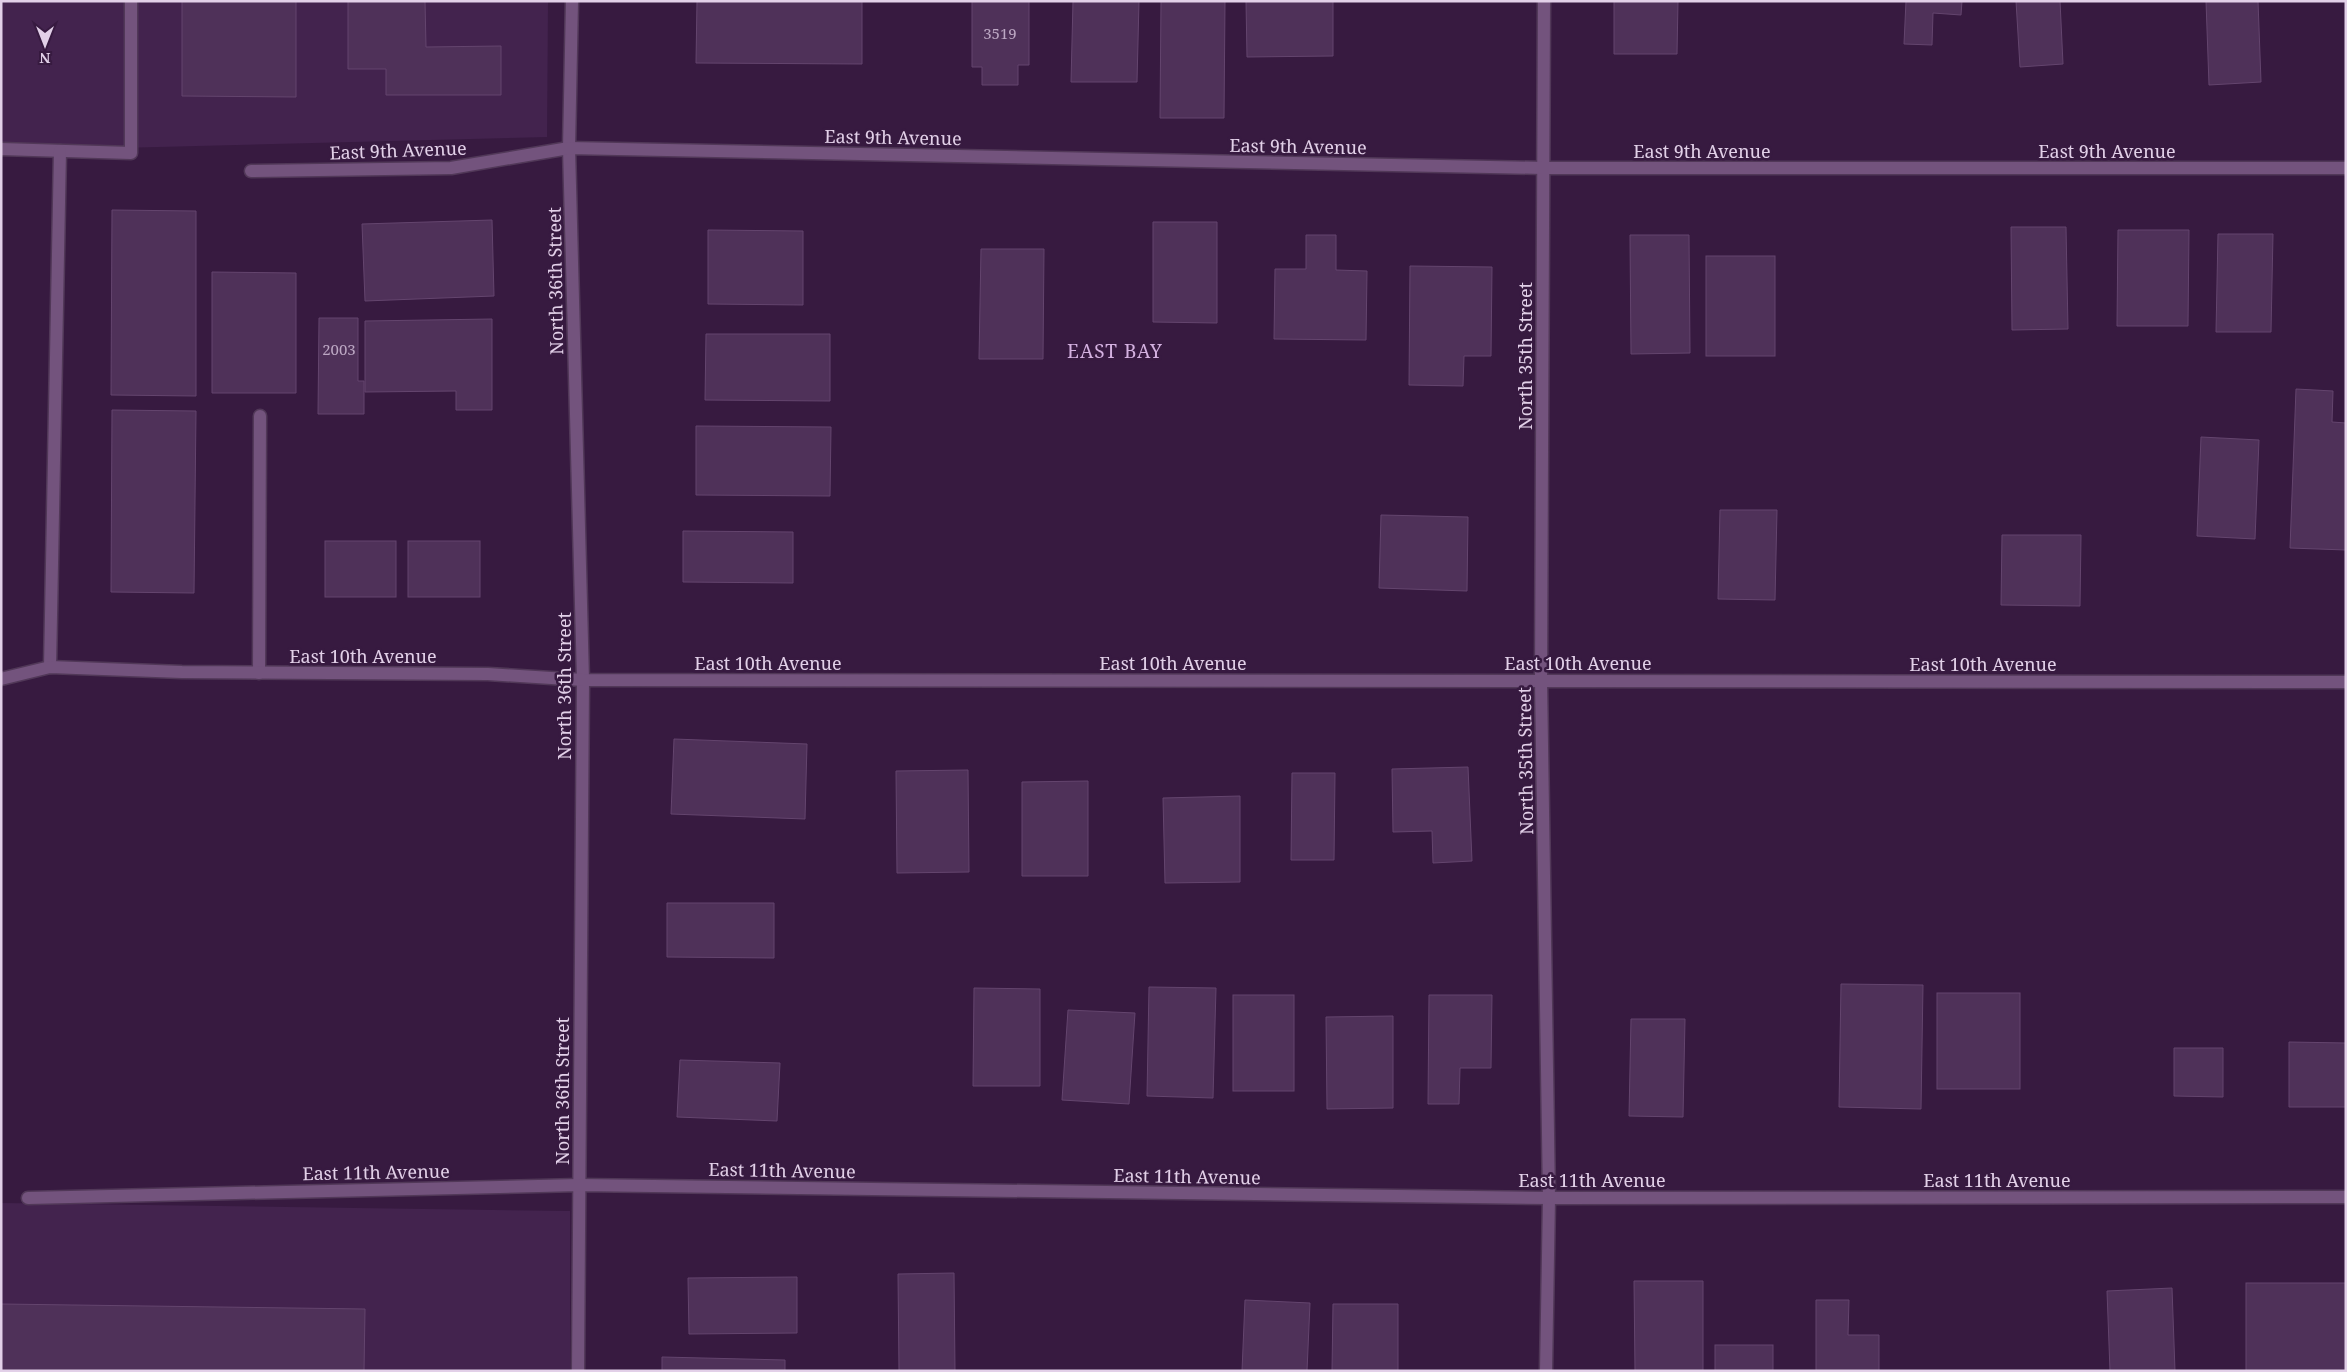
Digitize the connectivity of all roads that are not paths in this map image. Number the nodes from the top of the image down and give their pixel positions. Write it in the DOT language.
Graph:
graph roads {
  1 [pos="131,1"];
  2 [pos="572,1"];
  3 [pos="1544,1"];
  4 [pos="569,148"];
  5 [pos="1,149"];
  6 [pos="60,151"];
  7 [pos="1544,168"];
  8 [pos="2346,168"];
  9 [pos="251,171"];
  10 [pos="260,416"];
  11 [pos="50,667"];
  12 [pos="259,673"];
  13 [pos="1,679"];
  14 [pos="583,680"];
  15 [pos="1541,681"];
  16 [pos="2346,682"];
  17 [pos="579,1184"];
  18 [pos="2346,1197"];
  19 [pos="28,1198"];
  20 [pos="1549,1198"];
  21 [pos="578,1371"];
  22 [pos="1546,1371"];
  1 -- 6 [label="street"];
  2 -- 4 [label="street, North 36th Street"];
  3 -- 7 [label="street, North 35th Street"];
  4 -- 7 [label="street, East 9th Avenue"];
  4 -- 9 [label="street, East 9th Avenue"];
  4 -- 14 [label="street, North 36th Street"];
  5 -- 6 [label="street"];
  6 -- 11 [label="street"];
  7 -- 8 [label="street, East 9th Avenue"];
  7 -- 15 [label="street, North 35th Street"];
  10 -- 12 [label="street"];
  11 -- 12 [label="street, East 10th Avenue"];
  11 -- 13 [label="street, East 10th Avenue"];
  12 -- 14 [label="street, East 10th Avenue"];
  14 -- 15 [label="street, East 10th Avenue"];
  14 -- 17 [label="street, North 36th Street"];
  15 -- 16 [label="street, East 10th Avenue"];
  15 -- 20 [label="street, North 35th Street"];
  17 -- 19 [label="street, East 11th Avenue"];
  17 -- 20 [label="street, East 11th Avenue"];
  17 -- 21 [label="street, North 36th Street"];
  18 -- 20 [label="street, East 11th Avenue"];
  20 -- 22 [label="street, North 35th Street"];
}
